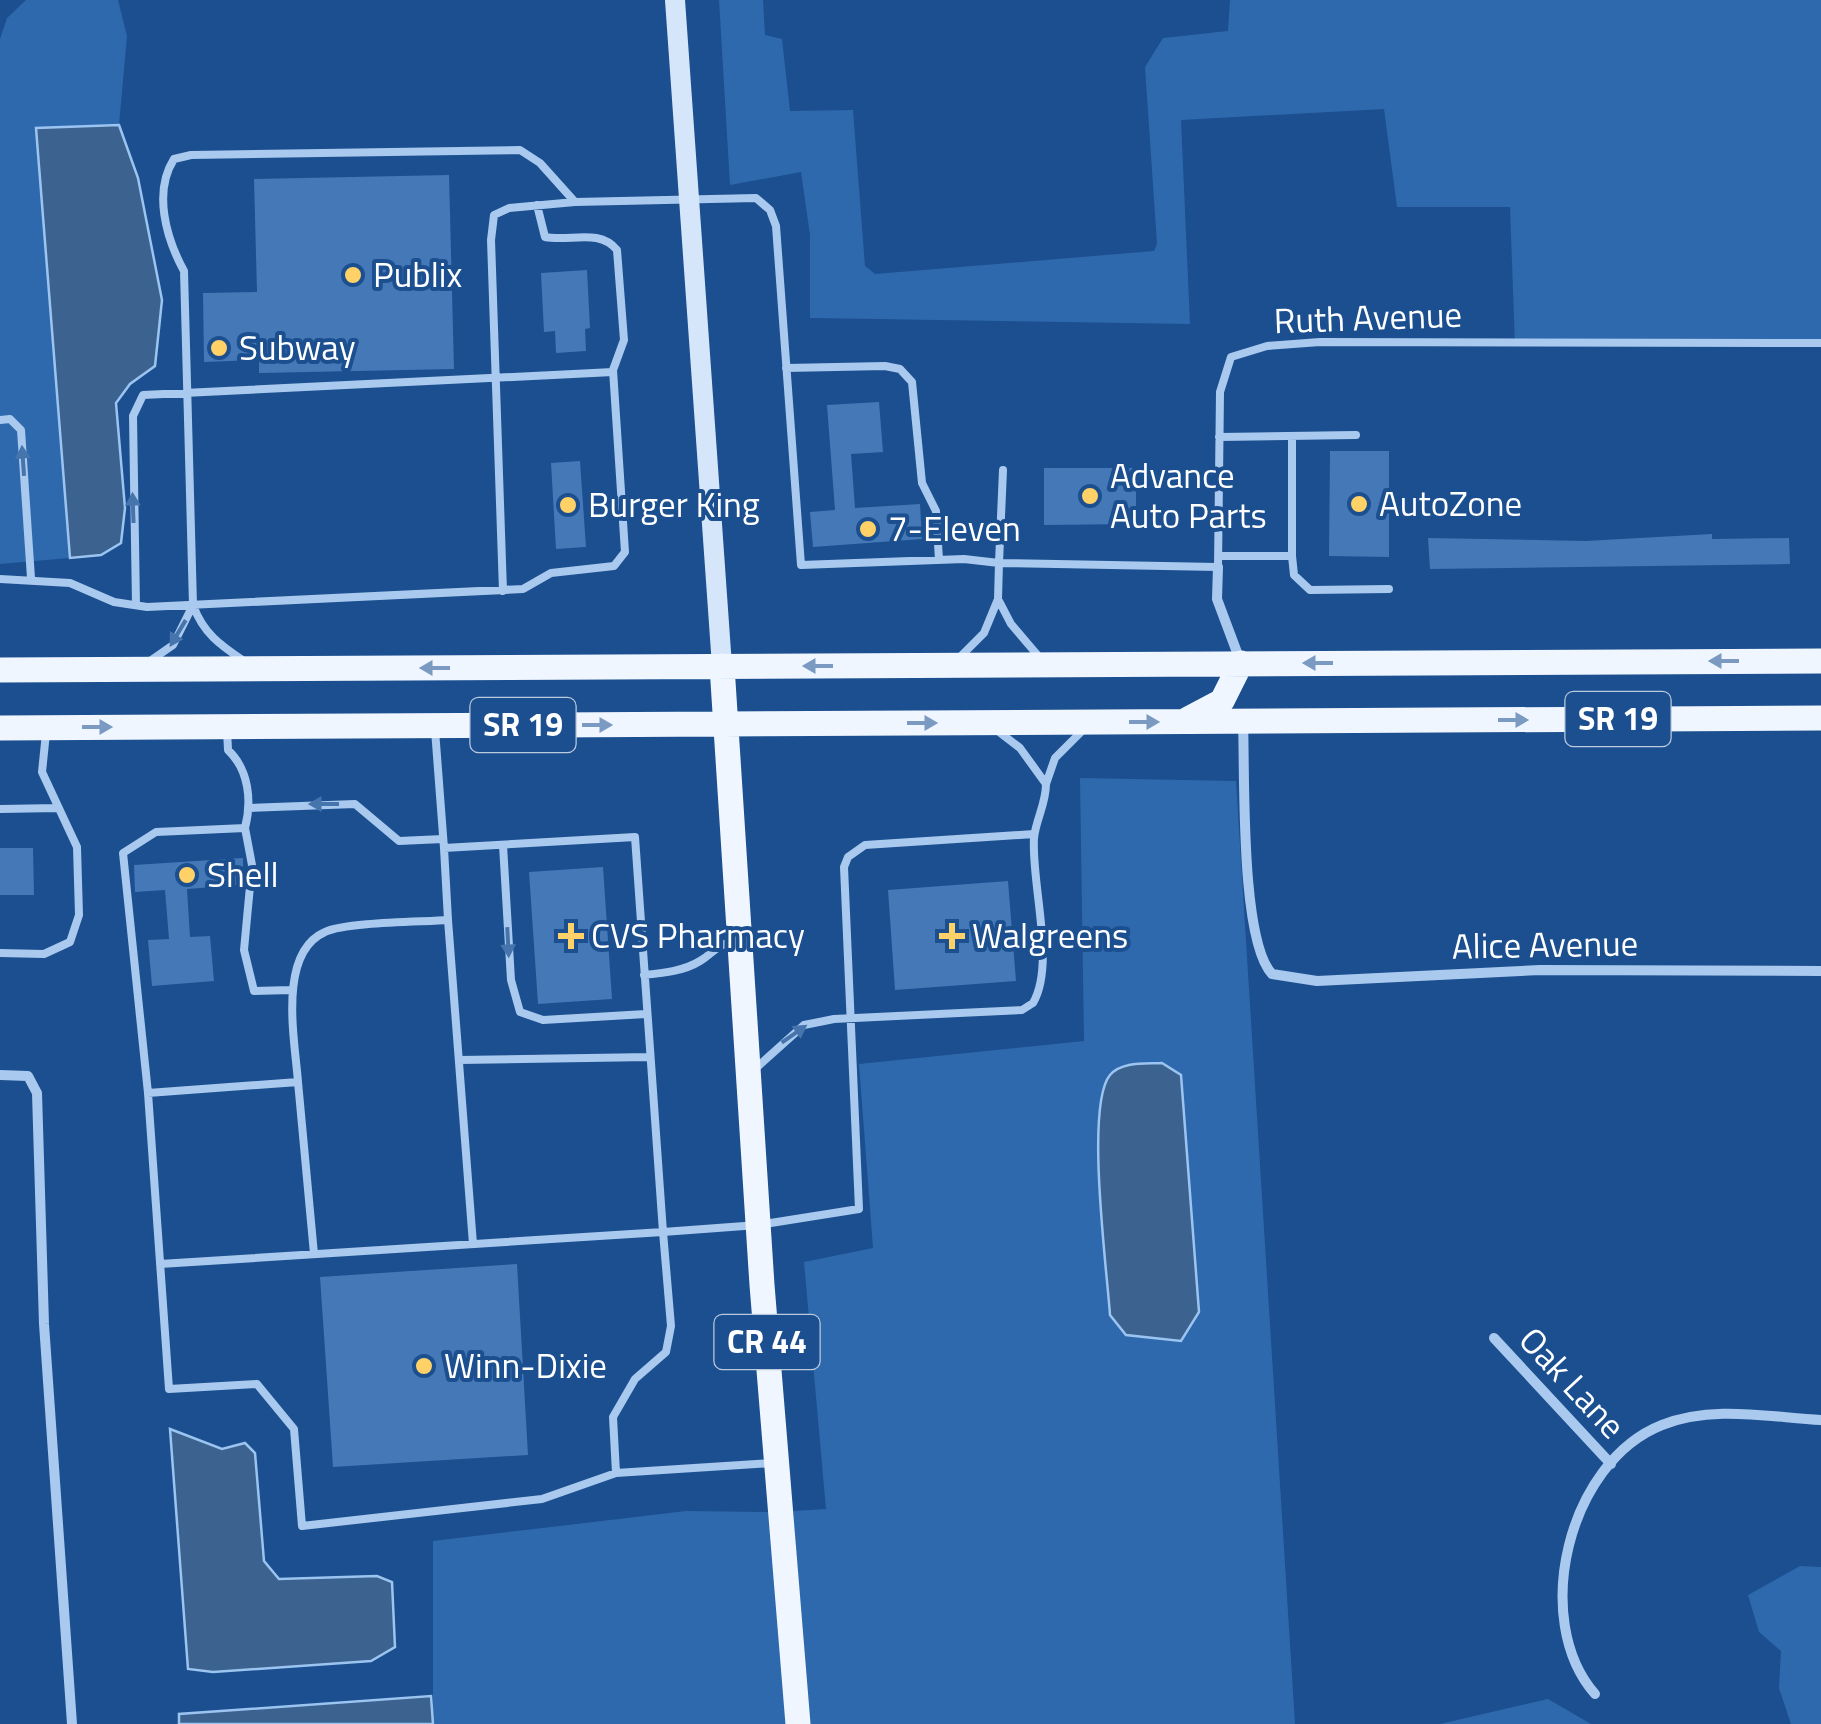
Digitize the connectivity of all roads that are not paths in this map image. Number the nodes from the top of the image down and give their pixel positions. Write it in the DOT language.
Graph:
graph roads {
  1 [pos="675,0"];
  2 [pos="688,196"];
  3 [pos="575,202"];
  4 [pos="537,205"];
  5 [pos="1821,344"];
  6 [pos="786,368"];
  7 [pos="613,372"];
  8 [pos="496,380"];
  9 [pos="188,390"];
  10 [pos="0,420"];
  11 [pos="1356,435"];
  12 [pos="1292,436"];
  13 [pos="1220,437"];
  14 [pos="1003,470"];
  15 [pos="1292,556"];
  16 [pos="939,560"];
  17 [pos="1218,561"];
  18 [pos="999,563"];
  19 [pos="31,578"];
  20 [pos="0,579"];
  21 [pos="1388,589"];
  22 [pos="503,591"];
  23 [pos="998,598"];
  24 [pos="136,605"];
  25 [pos="193,605"];
  26 [pos="1821,661"];
  27 [pos="1047,664"];
  28 [pos="1241,664"];
  29 [pos="952,665"];
  30 [pos="722,666"];
  31 [pos="256,669"];
  32 [pos="0,670"];
  33 [pos="86,670"];
  34 [pos="138,670"];
  35 [pos="0,679"];
  36 [pos="1821,718"];
  37 [pos="1243,721"];
  38 [pos="1093,722"];
  39 [pos="1184,722"];
  40 [pos="986,723"];
  41 [pos="726,724"];
  42 [pos="435,726"];
  43 [pos="227,727"];
  44 [pos="0,728"];
  45 [pos="46,728"];
  46 [pos="1046,784"];
  47 [pos="58,808"];
  48 [pos="250,808"];
  49 [pos="0,809"];
  50 [pos="245,828"];
  51 [pos="1034,834"];
  52 [pos="443,843"];
  53 [pos="503,845"];
  54 [pos="448,920"];
  55 [pos="740,942"];
  56 [pos="0,953"];
  57 [pos="1821,971"];
  58 [pos="644,975"];
  59 [pos="291,990"];
  60 [pos="646,1014"];
  61 [pos="852,1018"];
  62 [pos="650,1057"];
  63 [pos="459,1060"];
  64 [pos="0,1075"];
  65 [pos="748,1075"];
  66 [pos="298,1082"];
  67 [pos="148,1093"];
  68 [pos="758,1225"];
  69 [pos="663,1232"];
  70 [pos="473,1244"];
  71 [pos="314,1254"];
  72 [pos="160,1264"];
  73 [pos="1494,1338"];
  74 [pos="1821,1420"];
  75 [pos="777,1463"];
  76 [pos="1611,1464"];
  77 [pos="616,1473"];
  78 [pos="1595,1694"];
  79 [pos="72,1724"];
  80 [pos="798,1724"];
  1 -- 2 [label="main road, CR 44"];
  2 -- 3 [label="lane"];
  2 -- 6 [label="lane"];
  2 -- 30 [label="main road, CR 44"];
  3 -- 4 [label="lane"];
  3 -- 9 [label="lane"];
  4 -- 7 [label="lane"];
  4 -- 8 [label="lane"];
  5 -- 13 [label="lane, Ruth Avenue"];
  6 -- 16 [label="lane"];
  6 -- 16 [label="lane"];
  7 -- 8 [label="lane"];
  7 -- 22 [label="lane"];
  8 -- 9 [label="lane"];
  8 -- 22 [label="lane"];
  24 -- 9 [label="lane, one-way"];
  9 -- 25 [label="lane"];
  19 -- 10 [label="lane, one-way"];
  11 -- 12 [label="lane"];
  12 -- 13 [label="lane"];
  12 -- 15 [label="lane"];
  13 -- 17 [label="lane, Ruth Avenue"];
  14 -- 18 [label="lane"];
  15 -- 17 [label="lane"];
  15 -- 21 [label="lane"];
  16 -- 18 [label="lane"];
  17 -- 18 [label="lane"];
  17 -- 28 [label="street, Ruth Avenue"];
  18 -- 23 [label="lane"];
  19 -- 20 [label="lane"];
  19 -- 24 [label="lane"];
  22 -- 25 [label="lane"];
  23 -- 27 [label="lane"];
  23 -- 29 [label="lane"];
  24 -- 25 [label="lane"];
  25 -- 31 [label="lane"];
  25 -- 34 [label="lane, one-way"];
  26 -- 28 [label="main road, SR 19, one-way"];
  27 -- 28 [label="main road, SR 19"];
  27 -- 29 [label="main road, SR 19"];
  28 -- 39 [label="main road"];
  29 -- 30 [label="main road, SR 19, one-way"];
  30 -- 31 [label="main road, SR 19, one-way"];
  30 -- 41 [label="main road, CR 44"];
  31 -- 34 [label="main road, SR 19"];
  32 -- 33 [label="main road, SR 19"];
  33 -- 34 [label="main road, SR 19"];
  33 -- 35 [label="main road"];
  37 -- 36 [label="main road, SR 19, one-way"];
  37 -- 39 [label="main road, SR 19"];
  37 -- 57 [label="street, Alice Avenue"];
  38 -- 39 [label="main road, SR 19, one-way"];
  38 -- 40 [label="main road, SR 19"];
  38 -- 46 [label="lane"];
  41 -- 40 [label="main road, SR 19, one-way"];
  40 -- 46 [label="lane"];
  42 -- 41 [label="main road, SR 19, one-way"];
  41 -- 55 [label="main road, CR 44"];
  42 -- 43 [label="main road, SR 19"];
  42 -- 52 [label="lane"];
  45 -- 43 [label="main road, SR 19, one-way"];
  43 -- 48 [label="lane"];
  44 -- 45 [label="main road, SR 19"];
  45 -- 47 [label="lane"];
  46 -- 51 [label="lane"];
  47 -- 49 [label="lane"];
  47 -- 56 [label="lane"];
  48 -- 50 [label="lane"];
  52 -- 48 [label="lane, one-way"];
  50 -- 59 [label="lane"];
  50 -- 67 [label="lane"];
  51 -- 61 [label="lane"];
  51 -- 61 [label="lane"];
  52 -- 53 [label="lane"];
  52 -- 54 [label="lane"];
  53 -- 58 [label="lane"];
  53 -- 60 [label="lane, one-way"];
  54 -- 59 [label="lane"];
  54 -- 63 [label="lane"];
  55 -- 58 [label="lane"];
  55 -- 65 [label="main road, CR 44"];
  58 -- 60 [label="lane"];
  59 -- 66 [label="lane"];
  60 -- 62 [label="lane"];
  65 -- 61 [label="lane, one-way"];
  61 -- 68 [label="lane"];
  62 -- 63 [label="lane"];
  62 -- 69 [label="lane"];
  63 -- 70 [label="lane"];
  64 -- 79 [label="street"];
  65 -- 68 [label="main road, CR 44"];
  66 -- 67 [label="lane"];
  66 -- 71 [label="lane"];
  67 -- 72 [label="lane"];
  68 -- 69 [label="lane"];
  68 -- 75 [label="main road, CR 44"];
  69 -- 70 [label="lane"];
  69 -- 77 [label="lane"];
  70 -- 71 [label="lane"];
  71 -- 72 [label="lane"];
  72 -- 77 [label="lane"];
  73 -- 76 [label="street, Oak Lane"];
  74 -- 76 [label="street"];
  75 -- 77 [label="lane"];
  75 -- 80 [label="main road, CR 44"];
  76 -- 78 [label="street"];
}
